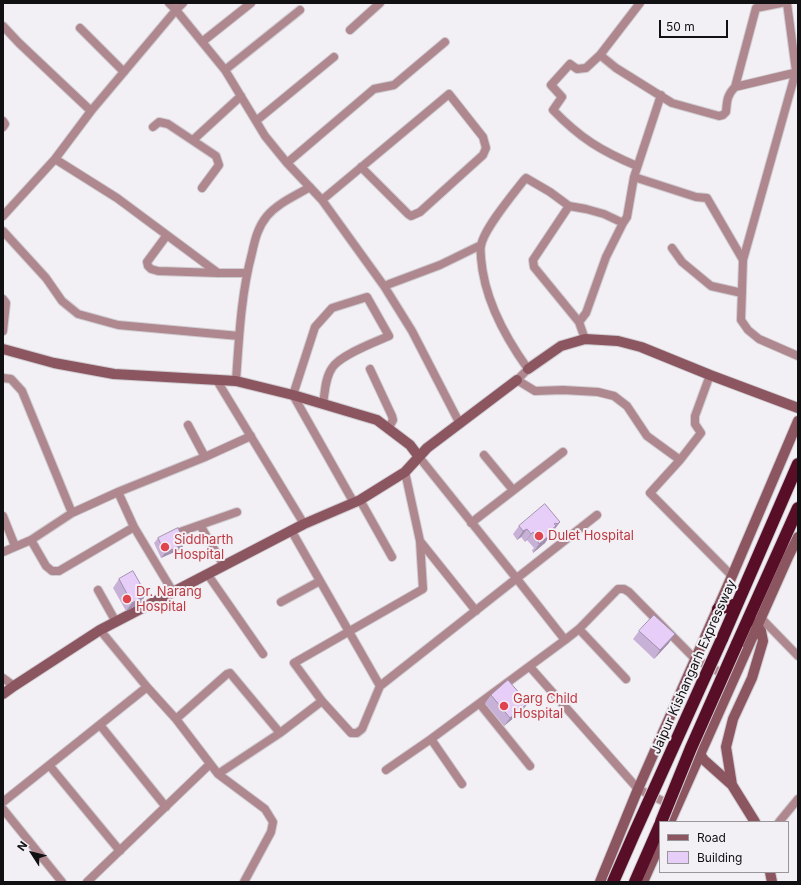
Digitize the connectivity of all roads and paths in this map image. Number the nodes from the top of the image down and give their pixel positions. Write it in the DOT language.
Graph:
graph roads {
  1 [pos="169,3"];
  2 [pos="183,3"];
  3 [pos="251,3"];
  4 [pos="380,3"];
  5 [pos="640,3"];
  6 [pos="782,3"];
  7 [pos="787,3"];
  8 [pos="176,10"];
  9 [pos="300,10"];
  10 [pos="3,26"];
  11 [pos="80,28"];
  12 [pos="350,30"];
  13 [pos="202,42"];
  14 [pos="445,42"];
  15 [pos="600,55"];
  16 [pos="334,57"];
  17 [pos="225,70"];
  18 [pos="797,71"];
  19 [pos="124,72"];
  20 [pos="735,88"];
  21 [pos="661,95"];
  22 [pos="241,96"];
  23 [pos="91,111"];
  24 [pos="3,121"];
  25 [pos="256,121"];
  26 [pos="3,127"];
  27 [pos="153,127"];
  28 [pos="193,140"];
  29 [pos="55,159"];
  30 [pos="287,163"];
  31 [pos="637,166"];
  32 [pos="361,167"];
  33 [pos="634,177"];
  34 [pos="310,187"];
  35 [pos="202,188"];
  36 [pos="322,200"];
  37 [pos="569,206"];
  38 [pos="3,216"];
  39 [pos="623,223"];
  40 [pos="3,231"];
  41 [pos="167,235"];
  42 [pos="480,245"];
  43 [pos="672,248"];
  44 [pos="743,260"];
  45 [pos="218,273"];
  46 [pos="247,273"];
  47 [pos="384,286"];
  48 [pos="742,293"];
  49 [pos="3,299"];
  50 [pos="579,322"];
  51 [pos="3,330"];
  52 [pos="239,336"];
  53 [pos="585,339"];
  54 [pos="3,349"];
  55 [pos="798,356"];
  56 [pos="370,369"];
  57 [pos="528,369"];
  58 [pos="710,375"];
  59 [pos="3,378"];
  60 [pos="216,379"];
  61 [pos="236,380"];
  62 [pos="516,380"];
  63 [pos="293,395"];
  64 [pos="323,404"];
  65 [pos="798,408"];
  66 [pos="798,421"];
  67 [pos="460,424"];
  68 [pos="188,425"];
  69 [pos="388,429"];
  70 [pos="251,436"];
  71 [pos="563,452"];
  72 [pos="484,455"];
  73 [pos="205,457"];
  74 [pos="419,457"];
  75 [pos="680,460"];
  76 [pos="798,464"];
  77 [pos="405,472"];
  78 [pos="513,490"];
  79 [pos="118,492"];
  80 [pos="357,501"];
  81 [pos="798,508"];
  82 [pos="237,512"];
  83 [pos="72,513"];
  84 [pos="597,515"];
  85 [pos="3,516"];
  86 [pos="471,523"];
  87 [pos="304,524"];
  88 [pos="200,525"];
  89 [pos="134,527"];
  90 [pos="291,530"];
  91 [pos="180,532"];
  92 [pos="798,538"];
  93 [pos="31,540"];
  94 [pos="420,541"];
  95 [pos="15,546"];
  96 [pos="3,552"];
  97 [pos="392,557"];
  98 [pos="224,566"];
  99 [pos="208,575"];
  100 [pos="732,576"];
  101 [pos="518,579"];
  102 [pos="320,581"];
  103 [pos="98,590"];
  104 [pos="173,592"];
  105 [pos="281,602"];
  106 [pos="737,604"];
  107 [pos="718,609"];
  108 [pos="752,609"];
  109 [pos="476,611"];
  110 [pos="116,622"];
  111 [pos="759,622"];
  112 [pos="579,629"];
  113 [pos="100,630"];
  114 [pos="350,630"];
  115 [pos="565,640"];
  116 [pos="263,654"];
  117 [pos="798,656"];
  118 [pos="695,659"];
  119 [pos="530,667"];
  120 [pos="3,678"];
  121 [pos="626,678"];
  122 [pos="733,679"];
  123 [pos="14,686"];
  124 [pos="380,686"];
  125 [pos="147,687"];
  126 [pos="3,694"];
  127 [pos="322,701"];
  128 [pos="480,704"];
  129 [pos="176,719"];
  130 [pos="100,725"];
  131 [pos="280,733"];
  132 [pos="431,739"];
  133 [pos="700,754"];
  134 [pos="210,764"];
  135 [pos="49,765"];
  136 [pos="530,766"];
  137 [pos="386,770"];
  138 [pos="218,774"];
  139 [pos="462,784"];
  140 [pos="732,785"];
  141 [pos="638,789"];
  142 [pos="798,799"];
  143 [pos="3,802"];
  144 [pos="166,807"];
  145 [pos="676,807"];
  146 [pos="3,809"];
  147 [pos="662,821"];
  148 [pos="670,821"];
  149 [pos="754,821"];
  150 [pos="779,821"];
  151 [pos="659,828"];
  152 [pos="659,846"];
  153 [pos="120,851"];
  154 [pos="62,882"];
  155 [pos="87,882"];
  156 [pos="244,882"];
  157 [pos="600,882"];
  158 [pos="613,882"];
  159 [pos="635,882"];
  160 [pos="643,882"];
  1 -- 8 [label="street"];
  2 -- 8 [label="street"];
  3 -- 13 [label="street"];
  4 -- 12 [label="street"];
  5 -- 15 [label="street"];
  6 -- 20 [label="street"];
  7 -- 18 [label="street"];
  8 -- 13 [label="street"];
  8 -- 19 [label="street"];
  9 -- 17 [label="street"];
  10 -- 23 [label="street"];
  11 -- 19 [label="street"];
  13 -- 17 [label="street"];
  14 -- 30 [label="street"];
  15 -- 21 [label="street"];
  15 -- 31 [label="street"];
  16 -- 25 [label="street"];
  17 -- 22 [label="street"];
  18 -- 20 [label="street"];
  18 -- 44 [label="street"];
  19 -- 23 [label="street"];
  20 -- 21 [label="street"];
  21 -- 31 [label="street"];
  22 -- 25 [label="street"];
  22 -- 28 [label="street"];
  23 -- 29 [label="street"];
  24 -- 26 [label="street"];
  25 -- 30 [label="street"];
  27 -- 28 [label="street"];
  28 -- 35 [label="street"];
  29 -- 38 [label="street"];
  29 -- 41 [label="street"];
  30 -- 34 [label="street"];
  31 -- 33 [label="street"];
  32 -- 32 [label="street"];
  32 -- 36 [label="street"];
  33 -- 39 [label="street"];
  33 -- 44 [label="street"];
  34 -- 36 [label="street"];
  34 -- 46 [label="street"];
  36 -- 47 [label="street"];
  37 -- 39 [label="street"];
  37 -- 42 [label="street"];
  37 -- 50 [label="street"];
  39 -- 50 [label="street"];
  40 -- 52 [label="street"];
  41 -- 45 [label="street"];
  41 -- 45 [label="street"];
  42 -- 47 [label="street"];
  42 -- 57 [label="street"];
  43 -- 48 [label="street"];
  44 -- 48 [label="street"];
  45 -- 46 [label="street"];
  46 -- 52 [label="street"];
  47 -- 67 [label="street"];
  48 -- 55 [label="street"];
  49 -- 51 [label="street"];
  50 -- 53 [label="street"];
  52 -- 61 [label="street"];
  53 -- 57 [label="street"];
  53 -- 58 [label="street"];
  54 -- 60 [label="street"];
  56 -- 69 [label="street"];
  57 -- 62 [label="street"];
  58 -- 65 [label="street"];
  58 -- 75 [label="street"];
  59 -- 83 [label="street"];
  60 -- 61 [label="street"];
  60 -- 70 [label="street"];
  61 -- 63 [label="street"];
  62 -- 67 [label="street"];
  62 -- 75 [label="street"];
  63 -- 64 [label="street"];
  63 -- 64 [label="street"];
  63 -- 80 [label="street"];
  64 -- 69 [label="street"];
  66 -- 100 [label="street"];
  67 -- 74 [label="street"];
  68 -- 73 [label="street"];
  69 -- 74 [label="street"];
  70 -- 73 [label="street"];
  70 -- 87 [label="street"];
  71 -- 78 [label="street"];
  72 -- 78 [label="street"];
  73 -- 79 [label="street"];
  74 -- 77 [label="street"];
  74 -- 86 [label="street"];
  75 -- 100 [label="street"];
  76 -- 106 [label="highway, Jaipur Kishangarh Expressway"];
  77 -- 80 [label="street"];
  77 -- 94 [label="street"];
  78 -- 86 [label="street"];
  79 -- 83 [label="street"];
  79 -- 89 [label="street"];
  80 -- 87 [label="street"];
  80 -- 97 [label="street"];
  81 -- 108 [label="highway"];
  82 -- 88 [label="street"];
  83 -- 93 [label="street"];
  84 -- 101 [label="street"];
  85 -- 95 [label="street"];
  86 -- 101 [label="street"];
  87 -- 90 [label="street"];
  88 -- 91 [label="street"];
  88 -- 98 [label="street"];
  89 -- 93 [label="street"];
  89 -- 104 [label="street"];
  90 -- 98 [label="street"];
  90 -- 102 [label="street"];
  92 -- 111 [label="street"];
  93 -- 95 [label="street"];
  94 -- 109 [label="street"];
  94 -- 114 [label="street"];
  95 -- 96 [label="street"];
  98 -- 99 [label="street"];
  99 -- 104 [label="street"];
  99 -- 116 [label="street"];
  100 -- 107 [label="street"];
  101 -- 109 [label="street"];
  101 -- 115 [label="street"];
  102 -- 105 [label="street"];
  102 -- 114 [label="street"];
  103 -- 110 [label="street"];
  104 -- 110 [label="street"];
  106 -- 107 [label="highway"];
  106 -- 158 [label="highway, Jaipur Kishangarh Expressway, bridge"];
  107 -- 118 [label="street"];
  108 -- 111 [label="street"];
  108 -- 147 [label="highway, bridge"];
  109 -- 124 [label="street"];
  110 -- 113 [label="street"];
  111 -- 117 [label="street"];
  111 -- 122 [label="street"];
  111 -- 140 [label="street"];
  112 -- 115 [label="street"];
  112 -- 118 [label="street"];
  112 -- 121 [label="street"];
  113 -- 123 [label="street"];
  113 -- 125 [label="street"];
  114 -- 124 [label="street"];
  114 -- 127 [label="street"];
  115 -- 119 [label="street"];
  118 -- 122 [label="street"];
  118 -- 141 [label="street"];
  119 -- 128 [label="street"];
  119 -- 141 [label="street"];
  120 -- 123 [label="street"];
  122 -- 133 [label="street"];
  123 -- 126 [label="street"];
  124 -- 127 [label="street"];
  125 -- 129 [label="street"];
  125 -- 130 [label="street"];
  127 -- 131 [label="street"];
  128 -- 132 [label="street"];
  128 -- 136 [label="street"];
  129 -- 131 [label="street"];
  129 -- 134 [label="street"];
  130 -- 135 [label="street"];
  130 -- 144 [label="street"];
  131 -- 138 [label="street"];
  132 -- 137 [label="street"];
  132 -- 139 [label="street"];
  133 -- 140 [label="street"];
  133 -- 145 [label="street"];
  134 -- 138 [label="street"];
  134 -- 144 [label="street"];
  135 -- 143 [label="street"];
  135 -- 153 [label="street"];
  138 -- 156 [label="street"];
  140 -- 149 [label="street"];
  141 -- 145 [label="street"];
  141 -- 157 [label="street"];
  142 -- 150 [label="street"];
  144 -- 153 [label="street"];
  145 -- 148 [label="street"];
  146 -- 154 [label="street"];
  151 -- 159 [label="highway"];
  152 -- 160 [label="street"];
  153 -- 155 [label="street"];
}
